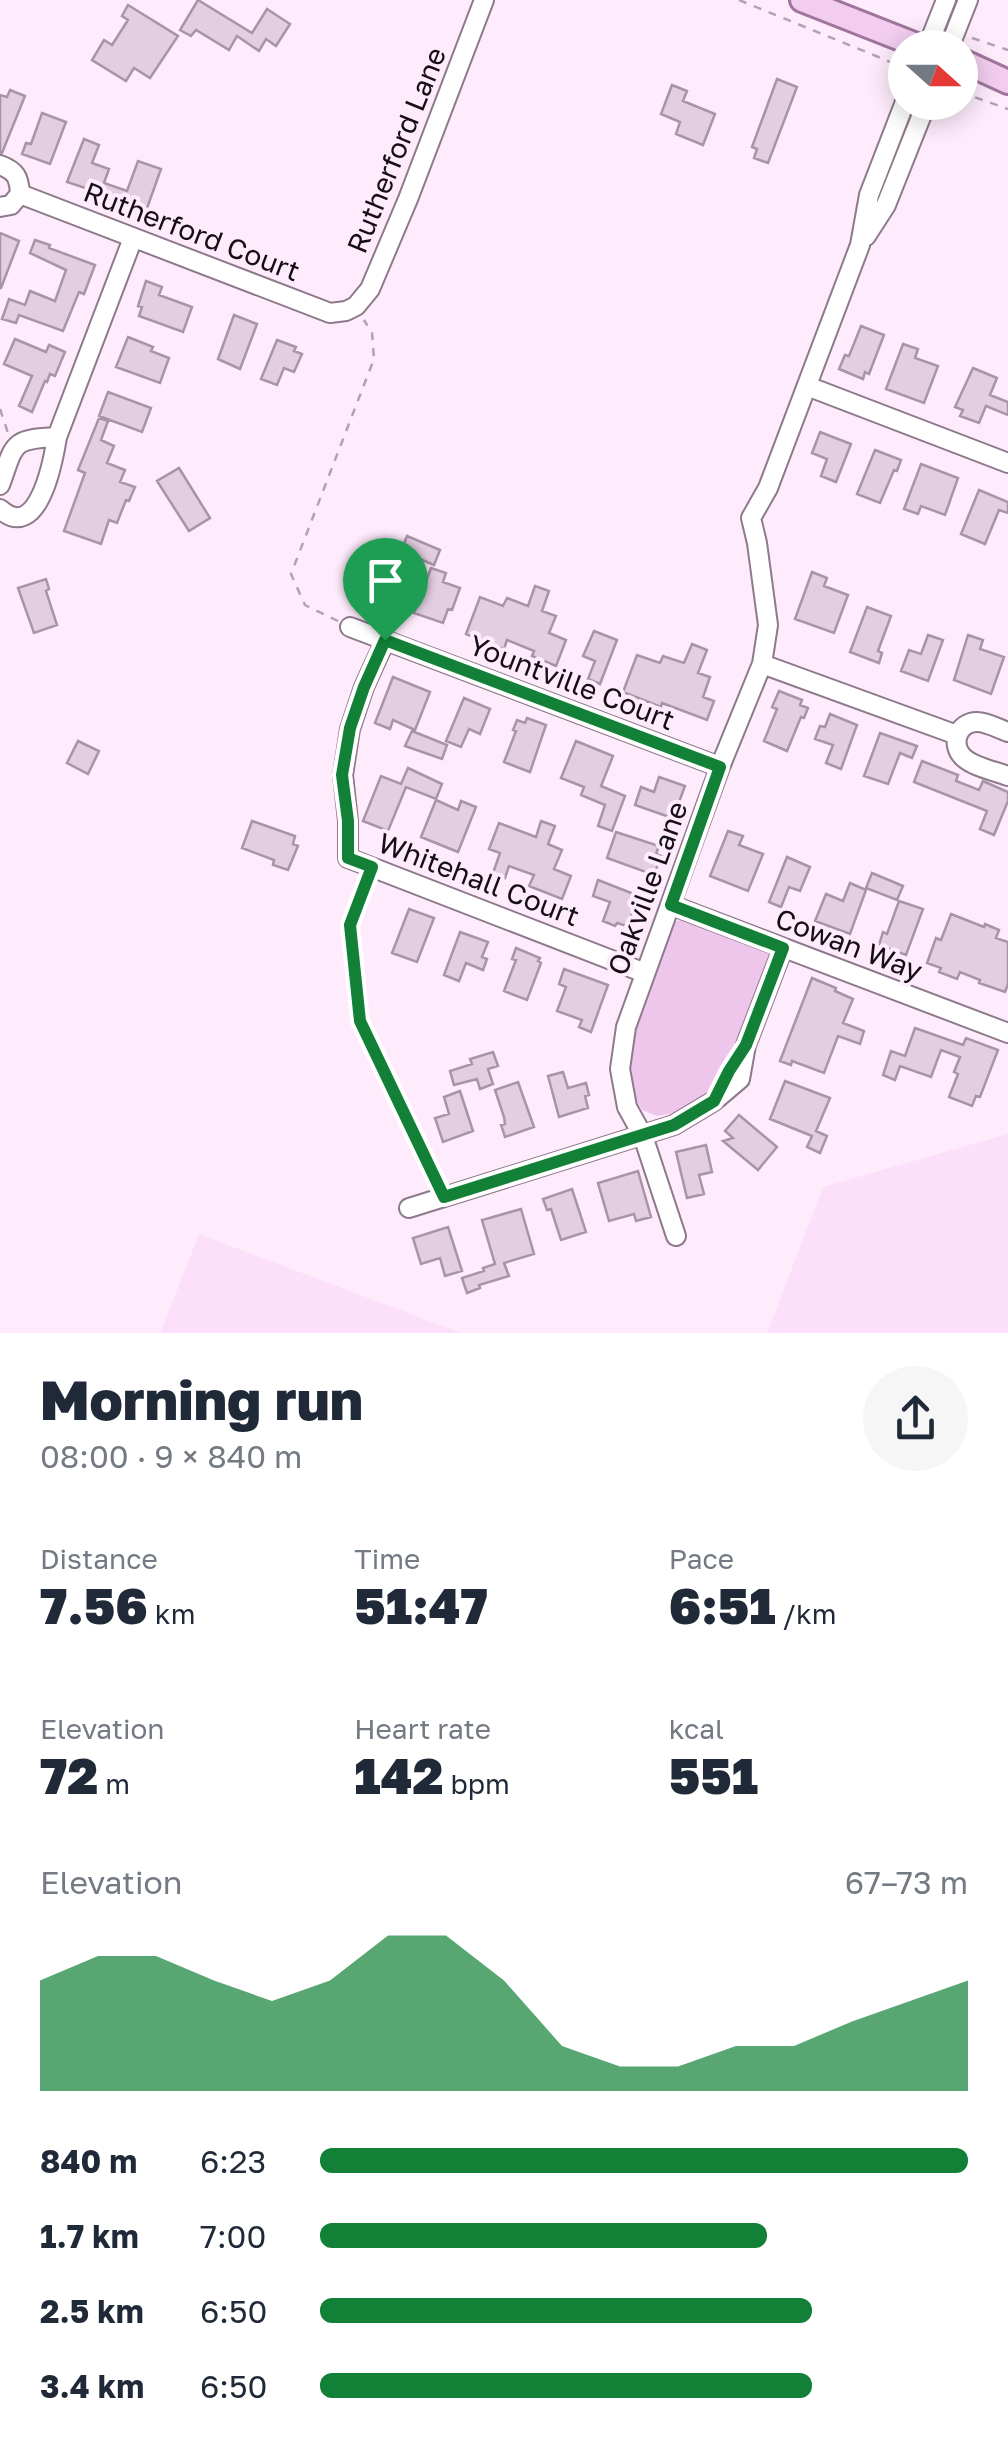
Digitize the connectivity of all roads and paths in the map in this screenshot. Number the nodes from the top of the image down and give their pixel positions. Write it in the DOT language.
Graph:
graph roads {
  1 [pos="484,0"];
  2 [pos="739,0"];
  3 [pos="802,0"];
  4 [pos="946,0"];
  5 [pos="968,0"];
  6 [pos="934,30"];
  7 [pos="957,30"];
  8 [pos="888,33"];
  9 [pos="978,39"];
  10 [pos="1008,50"];
  11 [pos="888,60"];
  12 [pos="978,68"];
  13 [pos="1002,78"];
  14 [pos="978,98"];
  15 [pos="1008,109"];
  16 [pos="898,120"];
  17 [pos="920,120"];
  18 [pos="0,165"];
  19 [pos="20,194"];
  20 [pos="0,207"];
  21 [pos="134,238"];
  22 [pos="860,245"];
  23 [pos="351,308"];
  24 [pos="807,386"];
  25 [pos="0,409"];
  26 [pos="57,437"];
  27 [pos="14,449"];
  28 [pos="1008,462"];
  29 [pos="0,485"];
  30 [pos="0,509"];
  31 [pos="350,627"];
  32 [pos="385,640"];
  33 [pos="762,664"];
  34 [pos="1008,732"];
  35 [pos="958,736"];
  36 [pos="720,767"];
  37 [pos="1008,776"];
  38 [pos="372,867"];
  39 [pos="671,905"];
  40 [pos="783,948"];
  41 [pos="645,973"];
  42 [pos="1008,1033"];
  43 [pos="643,1136"];
  44 [pos="444,1197"];
  45 [pos="409,1208"];
  46 [pos="676,1236"];
  1 -- 23 [label="street, Rutherford Lane"];
  2 -- 11 [label="path"];
  3 -- 8 [label="main road"];
  4 -- 6 [label="street"];
  5 -- 7 [label="street"];
  9 -- 10 [label="path"];
  12 -- 13 [label="main road"];
  14 -- 15 [label="path"];
  16 -- 22 [label="street, Oakville Lane"];
  17 -- 22 [label="street, Oakville Lane"];
  18 -- 19 [label="street"];
  19 -- 20 [label="street"];
  19 -- 21 [label="street, Rutherford Court"];
  21 -- 23 [label="street, Rutherford Court"];
  21 -- 26 [label="street"];
  22 -- 24 [label="street, Oakville Lane"];
  23 -- 31 [label="path"];
  24 -- 28 [label="street"];
  24 -- 33 [label="street, Oakville Lane"];
  25 -- 27 [label="path"];
  26 -- 27 [label="street"];
  26 -- 30 [label="street"];
  27 -- 29 [label="street"];
  31 -- 32 [label="street, Yountville Court"];
  32 -- 36 [label="street, Yountville Court"];
  32 -- 38 [label="street, Whitehall Court"];
  33 -- 35 [label="street"];
  33 -- 36 [label="street, Oakville Lane"];
  34 -- 35 [label="street"];
  35 -- 37 [label="street"];
  36 -- 39 [label="street, Oakville Lane"];
  38 -- 41 [label="street, Whitehall Court"];
  38 -- 44 [label="path"];
  39 -- 40 [label="street, Cowan Way"];
  39 -- 41 [label="street, Oakville Lane"];
  40 -- 42 [label="street, Cowan Way"];
  40 -- 43 [label="street"];
  41 -- 43 [label="street, Oakville Lane"];
  43 -- 44 [label="street"];
  43 -- 46 [label="street, Oakville Lane"];
  44 -- 45 [label="street"];
}
